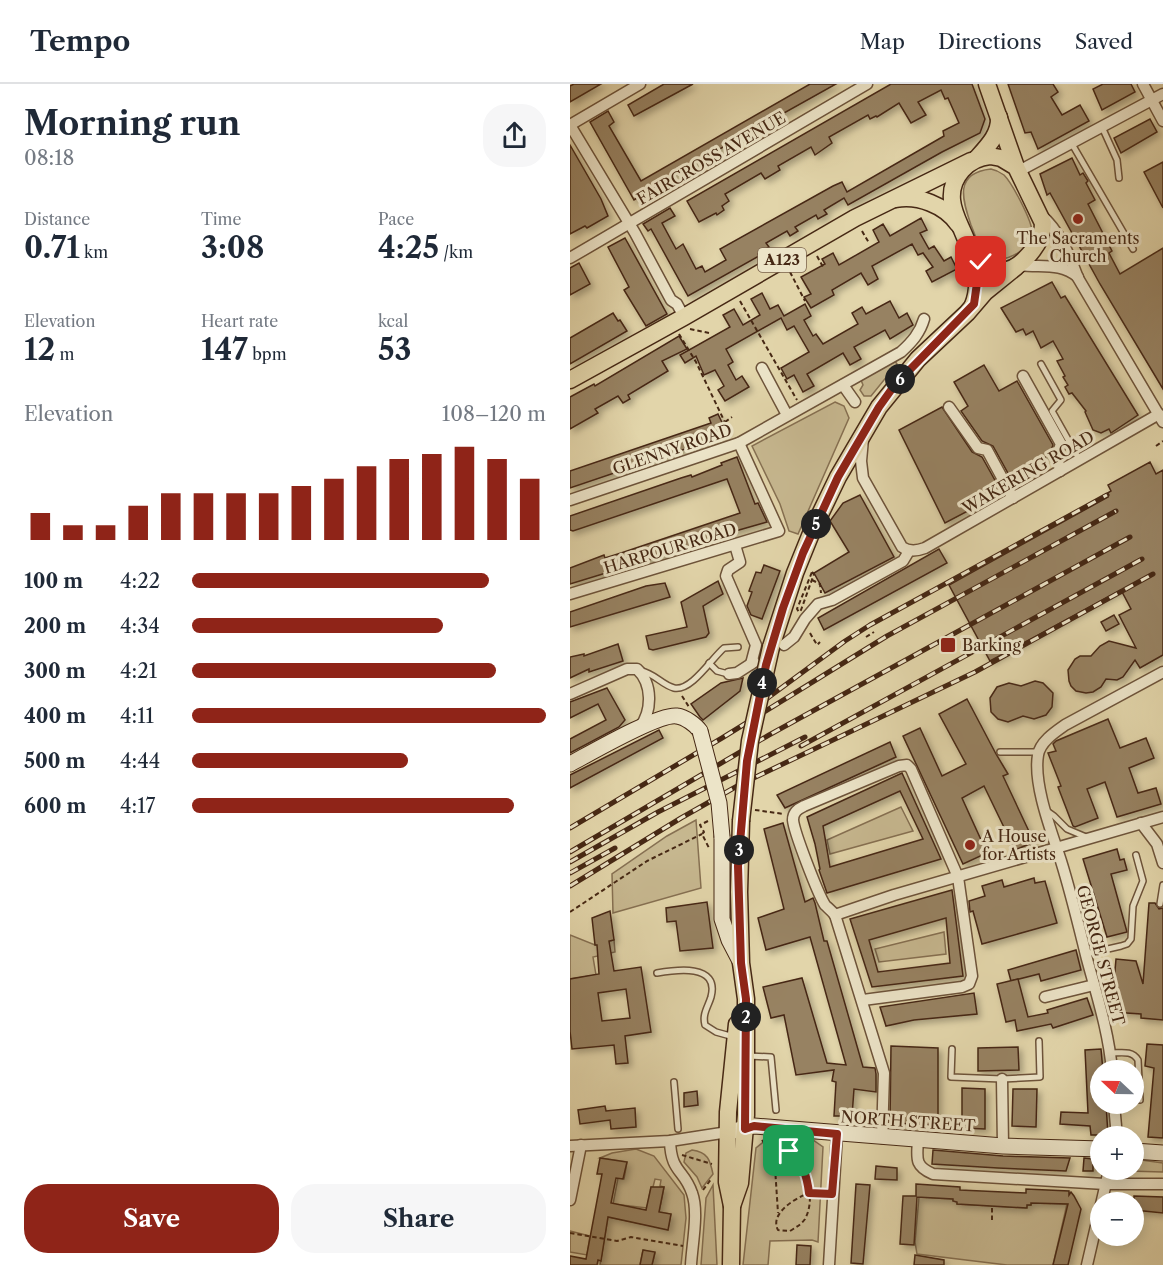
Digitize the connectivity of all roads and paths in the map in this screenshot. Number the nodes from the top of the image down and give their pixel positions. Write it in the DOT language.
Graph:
graph roads {
  1 [pos="640,84"];
  2 [pos="867,84"];
  3 [pos="987,84"];
  4 [pos="1143,84"];
  5 [pos="1163,94"];
  6 [pos="1152,99"];
  7 [pos="998,113"];
  8 [pos="1163,121"];
  9 [pos="570,125"];
  10 [pos="1101,126"];
  11 [pos="1071,142"];
  12 [pos="974,160"];
  13 [pos="1018,169"];
  14 [pos="1119,178"];
  15 [pos="882,205"];
  16 [pos="1041,214"];
  17 [pos="628,224"];
  18 [pos="859,226"];
  19 [pos="962,229"];
  20 [pos="869,243"];
  21 [pos="969,247"];
  22 [pos="1133,249"];
  23 [pos="814,251"];
  24 [pos="570,258"];
  25 [pos="1018,266"];
  26 [pos="787,267"];
  27 [pos="823,267"];
  28 [pos="1078,278"];
  29 [pos="738,298"];
  30 [pos="805,301"];
  31 [pos="971,308"];
  32 [pos="924,318"];
  33 [pos="682,325"];
  34 [pos="710,333"];
  35 [pos="1041,364"];
  36 [pos="762,369"];
  37 [pos="1023,376"];
  38 [pos="570,380"];
  39 [pos="843,385"];
  40 [pos="855,402"];
  41 [pos="949,406"];
  42 [pos="801,408"];
  43 [pos="787,415"];
  44 [pos="732,417"];
  45 [pos="1162,419"];
  46 [pos="724,422"];
  47 [pos="864,432"];
  48 [pos="735,439"];
  49 [pos="1163,441"];
  50 [pos="1155,446"];
  51 [pos="1079,459"];
  52 [pos="1060,471"];
  53 [pos="1013,498"];
  54 [pos="570,500"];
  55 [pos="735,545"];
  56 [pos="909,551"];
  57 [pos="812,580"];
  58 [pos="570,594"];
  59 [pos="822,602"];
  60 [pos="803,622"];
  61 [pos="874,632"];
  62 [pos="866,637"];
  63 [pos="820,642"];
  64 [pos="777,646"];
  65 [pos="738,647"];
  66 [pos="710,663"];
  67 [pos="639,671"];
  68 [pos="1163,673"];
  69 [pos="729,674"];
  70 [pos="663,682"];
  71 [pos="646,686"];
  72 [pos="570,694"];
  73 [pos="638,729"];
  74 [pos="1000,752"];
  75 [pos="1038,752"];
  76 [pos="570,764"];
  77 [pos="754,810"];
  78 [pos="1045,811"];
  79 [pos="794,817"];
  80 [pos="1163,817"];
  81 [pos="710,819"];
  82 [pos="1141,823"];
  83 [pos="1088,837"];
  84 [pos="1056,847"];
  85 [pos="1137,855"];
  86 [pos="1163,863"];
  87 [pos="958,877"];
  88 [pos="1163,885"];
  89 [pos="722,890"];
  90 [pos="1160,904"];
  91 [pos="570,912"];
  92 [pos="835,915"];
  93 [pos="739,924"];
  94 [pos="1086,954"];
  95 [pos="741,963"];
  96 [pos="657,973"];
  97 [pos="1094,985"];
  98 [pos="1045,997"];
  99 [pos="862,1000"];
  100 [pos="736,1037"];
  101 [pos="1039,1041"];
  102 [pos="952,1049"];
  103 [pos="1110,1053"];
  104 [pos="746,1056"];
  105 [pos="1111,1060"];
  106 [pos="1138,1060"];
  107 [pos="1002,1079"];
  108 [pos="674,1082"];
  109 [pos="776,1110"];
  110 [pos="745,1129"];
  111 [pos="728,1132"];
  112 [pos="837,1134"];
  113 [pos="675,1137"];
  114 [pos="882,1138"];
  115 [pos="762,1140"];
  116 [pos="918,1140"];
  117 [pos="575,1145"];
  118 [pos="776,1145"];
  119 [pos="1002,1146"];
  120 [pos="1090,1149"];
  121 [pos="1144,1152"];
  122 [pos="1163,1153"];
  123 [pos="679,1154"];
  124 [pos="712,1164"];
  125 [pos="803,1167"];
  126 [pos="776,1171"];
  127 [pos="1106,1180"];
  128 [pos="1105,1184"];
  129 [pos="1163,1184"];
  130 [pos="809,1193"];
  131 [pos="832,1194"];
  132 [pos="570,1200"];
  133 [pos="732,1206"];
  134 [pos="992,1206"];
  135 [pos="778,1213"];
  136 [pos="992,1220"];
  137 [pos="570,1233"];
  138 [pos="692,1248"];
  139 [pos="691,1265"];
  140 [pos="731,1265"];
  141 [pos="829,1265"];
  142 [pos="1087,1265"];
  1 -- 9 [label="street"];
  2 -- 17 [label="street, FAIRCROSS AVENUE"];
  3 -- 7 [label="main road"];
  4 -- 6 [label="street"];
  5 -- 6 [label="street"];
  6 -- 8 [label="street"];
  6 -- 10 [label="street"];
  7 -- 12 [label="main road"];
  7 -- 13 [label="main road"];
  9 -- 17 [label="street"];
  10 -- 11 [label="street"];
  10 -- 14 [label="lane"];
  11 -- 13 [label="street"];
  11 -- 22 [label="lane"];
  12 -- 13 [label="main road"];
  12 -- 15 [label="main road, A123"];
  12 -- 19 [label="main road"];
  13 -- 16 [label="main road"];
  15 -- 19 [label="main road, A123"];
  15 -- 33 [label="main road, A123"];
  16 -- 25 [label="main road"];
  16 -- 28 [label="street"];
  17 -- 24 [label="street, FAIRCROSS AVENUE"];
  17 -- 33 [label="street"];
  18 -- 20 [label="path"];
  19 -- 21 [label="main road"];
  21 -- 25 [label="main road"];
  21 -- 31 [label="main road"];
  23 -- 27 [label="path"];
  25 -- 28 [label="street"];
  25 -- 31 [label="main road"];
  26 -- 30 [label="path"];
  28 -- 45 [label="street"];
  29 -- 42 [label="path"];
  31 -- 47 [label="main road"];
  32 -- 39 [label="street, GLENNY ROAD"];
  33 -- 34 [label="path"];
  33 -- 38 [label="main road, A123"];
  33 -- 46 [label="path"];
  35 -- 51 [label="lane"];
  36 -- 43 [label="street"];
  37 -- 52 [label="street"];
  39 -- 40 [label="street"];
  39 -- 42 [label="street, GLENNY ROAD"];
  41 -- 53 [label="street"];
  42 -- 43 [label="street, GLENNY ROAD"];
  43 -- 48 [label="street, GLENNY ROAD"];
  44 -- 46 [label="path"];
  45 -- 51 [label="street, WAKERING ROAD"];
  46 -- 48 [label="path"];
  47 -- 56 [label="street"];
  47 -- 64 [label="main road"];
  48 -- 54 [label="street, GLENNY ROAD"];
  48 -- 55 [label="street, HARPOUR ROAD"];
  49 -- 50 [label="path"];
  51 -- 52 [label="street, WAKERING ROAD"];
  52 -- 53 [label="street, WAKERING ROAD"];
  53 -- 56 [label="street, WAKERING ROAD"];
  55 -- 58 [label="street, HARPOUR ROAD"];
  55 -- 69 [label="street"];
  56 -- 59 [label="street, WAKERING ROAD"];
  57 -- 57 [label="path"];
  57 -- 59 [label="path"];
  59 -- 60 [label="street, WAKERING ROAD"];
  60 -- 63 [label="path"];
  60 -- 64 [label="street, WAKERING ROAD"];
  61 -- 62 [label="path"];
  64 -- 93 [label="main road, bridge"];
  65 -- 66 [label="lane"];
  66 -- 69 [label="lane"];
  66 -- 70 [label="lane"];
  67 -- 70 [label="lane"];
  67 -- 71 [label="street"];
  67 -- 72 [label="street"];
  68 -- 75 [label="street"];
  70 -- 71 [label="lane"];
  71 -- 73 [label="street"];
  73 -- 76 [label="street"];
  73 -- 89 [label="street, bridge"];
  74 -- 75 [label="lane"];
  75 -- 78 [label="street, GEORGE STREET"];
  77 -- 79 [label="path"];
  78 -- 83 [label="lane"];
  78 -- 84 [label="street, GEORGE STREET"];
  79 -- 87 [label="street"];
  79 -- 92 [label="street"];
  80 -- 82 [label="street"];
  81 -- 91 [label="path"];
  82 -- 83 [label="street"];
  82 -- 86 [label="street"];
  83 -- 84 [label="street"];
  84 -- 87 [label="street"];
  84 -- 94 [label="street, GEORGE STREET"];
  85 -- 94 [label="lane"];
  87 -- 92 [label="street"];
  87 -- 99 [label="street"];
  88 -- 90 [label="lane"];
  89 -- 93 [label="lane"];
  89 -- 95 [label="street"];
  92 -- 99 [label="street"];
  93 -- 95 [label="main road"];
  94 -- 97 [label="street, GEORGE STREET"];
  95 -- 100 [label="main road"];
  95 -- 104 [label="main road"];
  96 -- 100 [label="lane"];
  97 -- 98 [label="street"];
  97 -- 103 [label="street, GEORGE STREET"];
  99 -- 114 [label="street"];
  100 -- 111 [label="main road"];
  101 -- 107 [label="lane"];
  102 -- 107 [label="lane"];
  103 -- 105 [label="street, GEORGE STREET"];
  103 -- 106 [label="lane"];
  104 -- 109 [label="lane"];
  104 -- 110 [label="main road"];
  107 -- 119 [label="street"];
  108 -- 113 [label="lane"];
  110 -- 111 [label="street, NORTH STREET"];
  110 -- 112 [label="street, NORTH STREET"];
  110 -- 133 [label="main road"];
  111 -- 113 [label="street, NORTH STREET"];
  111 -- 133 [label="main road"];
  112 -- 114 [label="street, NORTH STREET"];
  112 -- 131 [label="street"];
  113 -- 117 [label="street, NORTH STREET"];
  113 -- 138 [label="street"];
  114 -- 116 [label="street, NORTH STREET"];
  115 -- 118 [label="path"];
  116 -- 119 [label="street, NORTH STREET"];
  116 -- 128 [label="street"];
  117 -- 132 [label="street"];
  118 -- 125 [label="path"];
  118 -- 126 [label="path"];
  119 -- 120 [label="street, NORTH STREET"];
  121 -- 122 [label="street"];
  123 -- 124 [label="path"];
  125 -- 126 [label="path"];
  125 -- 130 [label="path"];
  126 -- 135 [label="path"];
  127 -- 128 [label="street"];
  128 -- 129 [label="street"];
  128 -- 142 [label="street"];
  130 -- 131 [label="path"];
  130 -- 135 [label="path"];
  130 -- 135 [label="path"];
  131 -- 141 [label="street"];
  133 -- 140 [label="main road"];
  134 -- 136 [label="path"];
  137 -- 138 [label="path"];
  138 -- 139 [label="street"];
}
